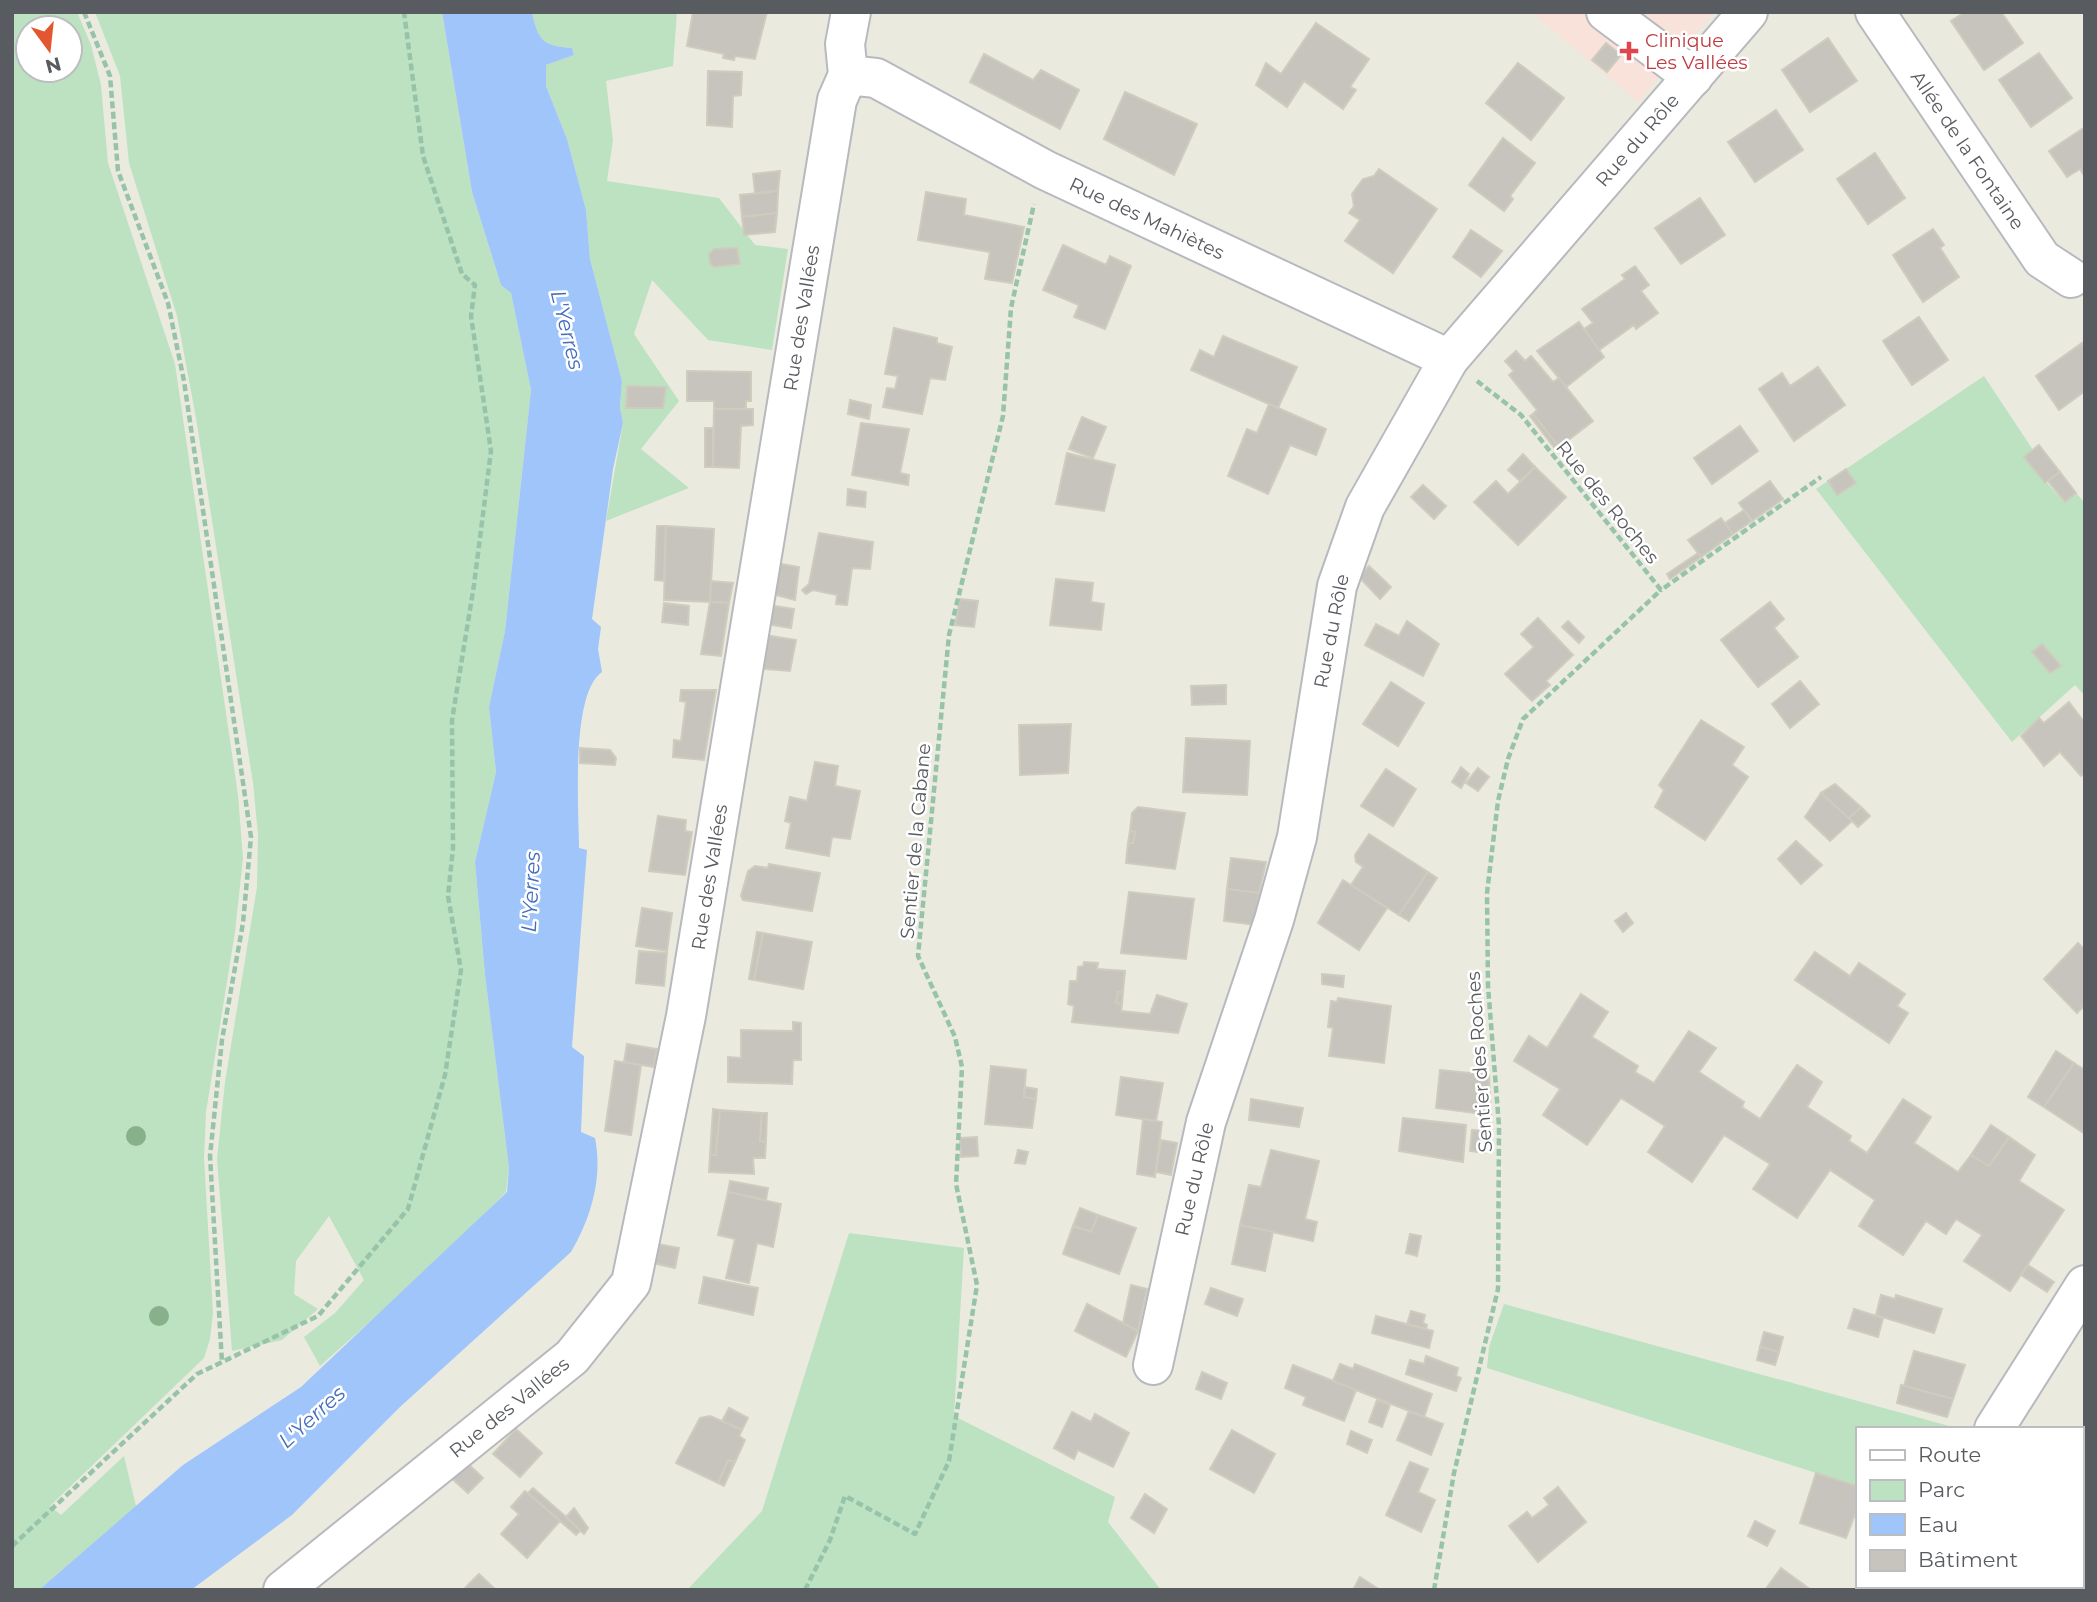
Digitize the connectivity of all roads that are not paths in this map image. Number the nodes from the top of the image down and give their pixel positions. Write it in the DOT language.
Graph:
graph roads {
  1 [pos="850,12"];
  2 [pos="1606,12"];
  3 [pos="1748,12"];
  4 [pos="1875,12"];
  5 [pos="848,75"];
  6 [pos="1693,77"];
  7 [pos="2071,278"];
  8 [pos="1449,359"];
  9 [pos="2085,1285"];
  10 [pos="1153,1365"];
  11 [pos="1994,1427"];
  12 [pos="283,1590"];
  1 -- 5 [label="street, Rue des Vallées"];
  2 -- 6 [label="street"];
  3 -- 6 [label="street, Rue du Rôle"];
  4 -- 7 [label="street, Allée de la Fontaine"];
  5 -- 8 [label="street, Rue des Mahiètes"];
  5 -- 12 [label="street, Rue des Vallées"];
  6 -- 8 [label="street, Rue du Rôle"];
  8 -- 10 [label="street, Rue du Rôle"];
  9 -- 11 [label="street"];
}
